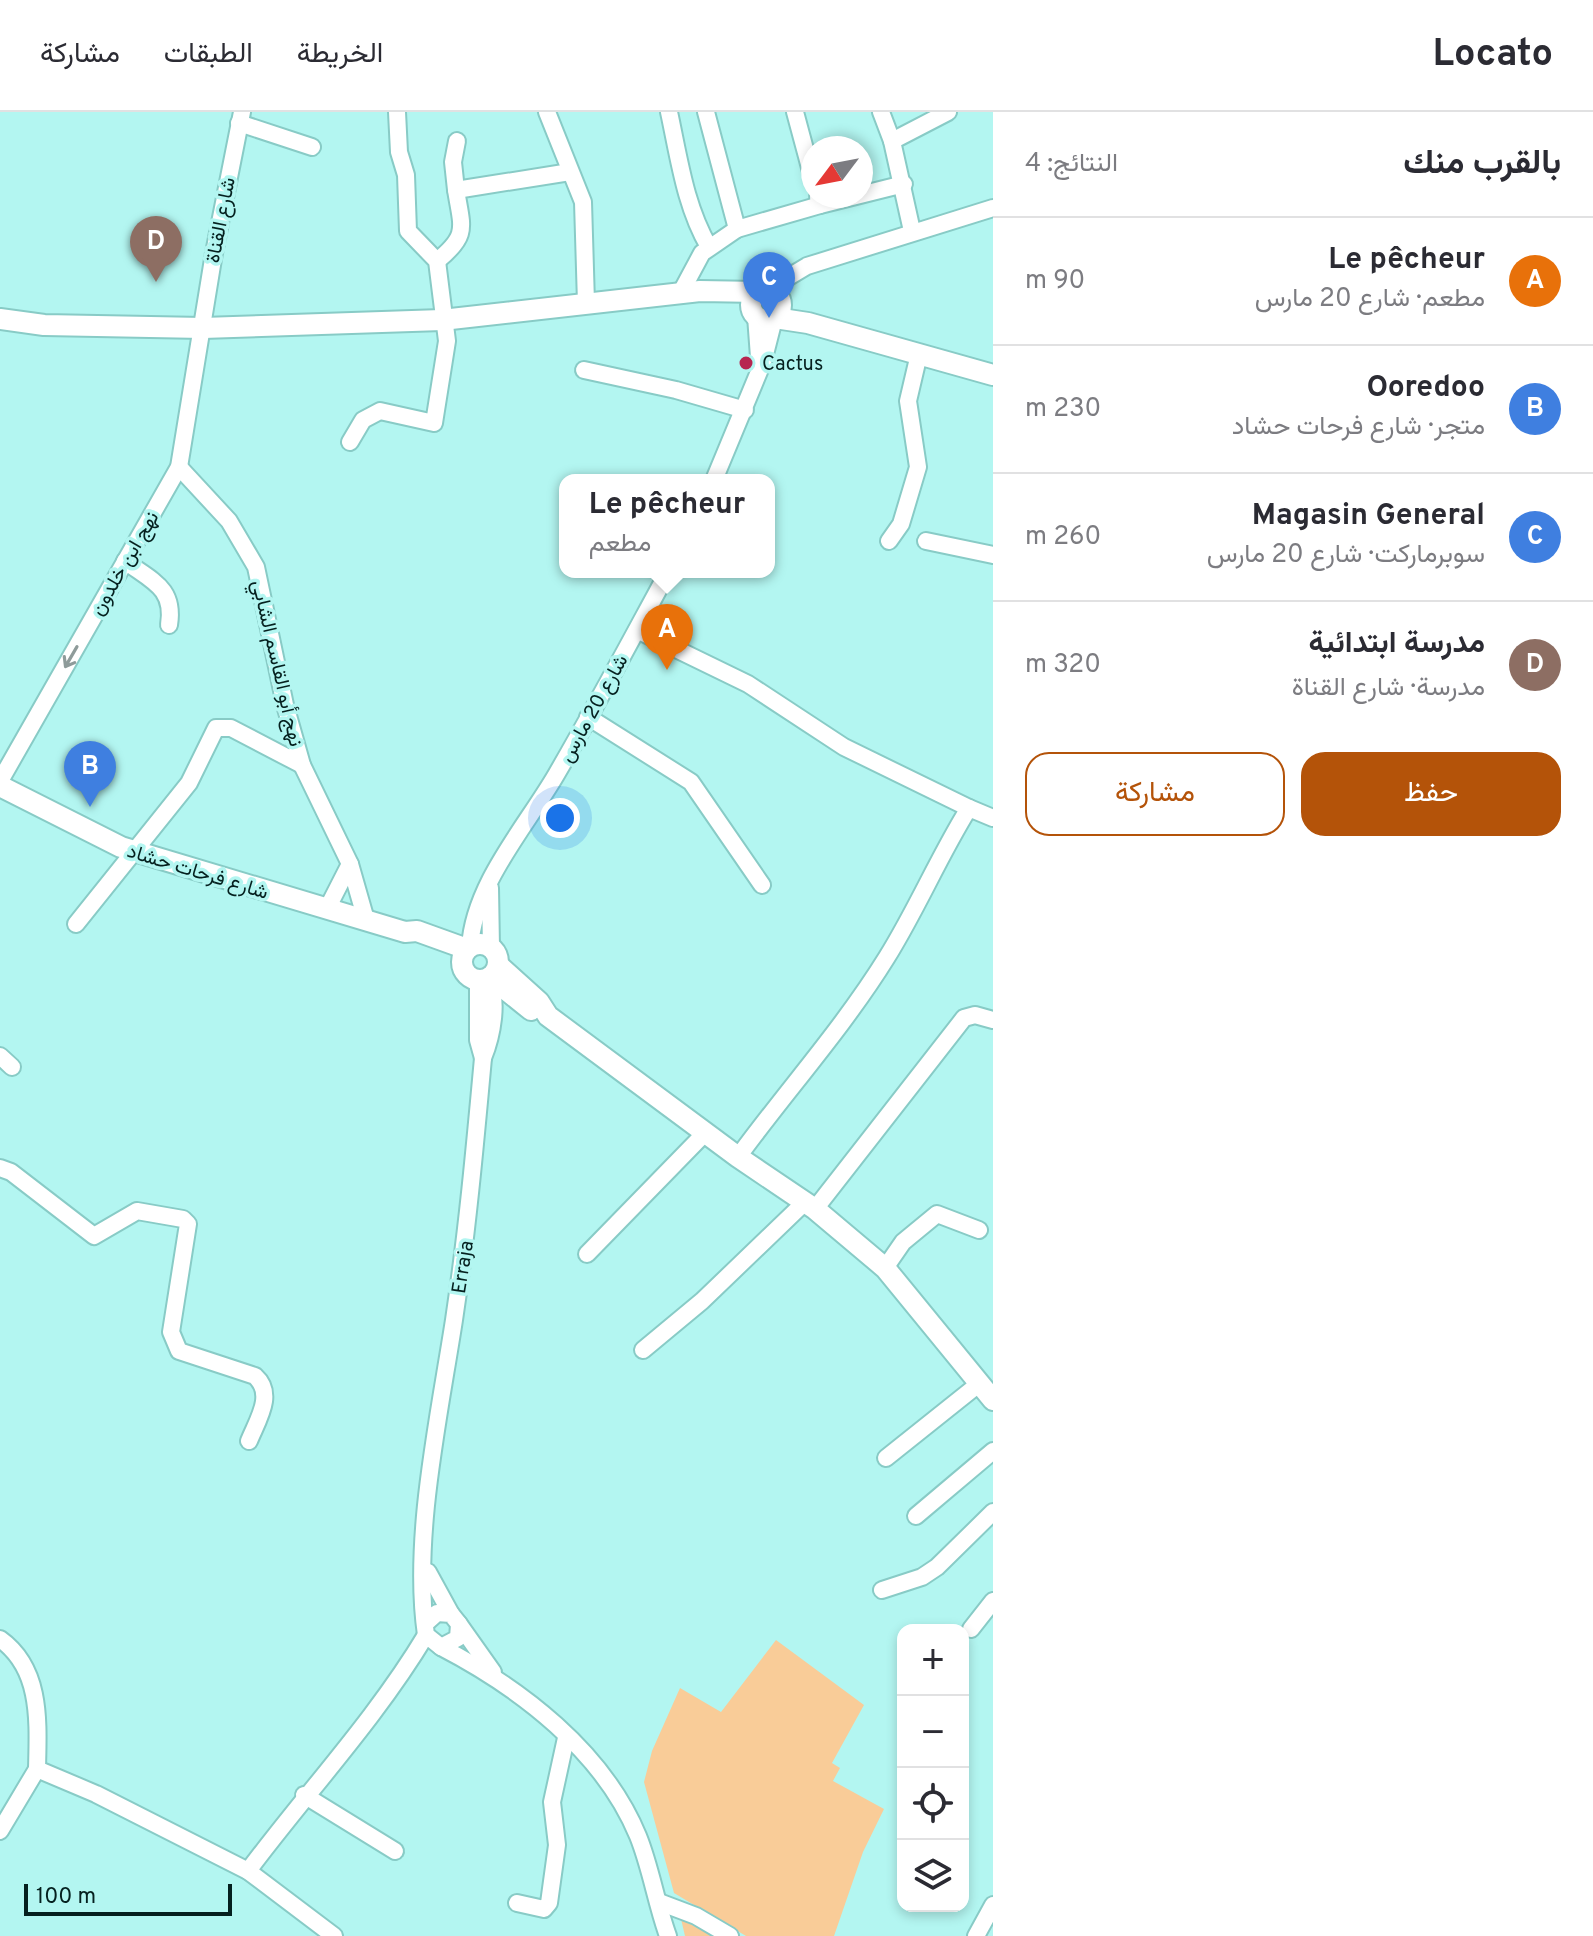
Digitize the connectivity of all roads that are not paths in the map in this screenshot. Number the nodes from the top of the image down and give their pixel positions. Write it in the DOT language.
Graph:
graph roads {
  1 [pos="397,112"];
  2 [pos="547,112"];
  3 [pos="669,112"];
  4 [pos="706,112"];
  5 [pos="795,112"];
  6 [pos="881,112"];
  7 [pos="948,112"];
  8 [pos="240,118"];
  9 [pos="801,136"];
  10 [pos="457,141"];
  11 [pos="892,141"];
  12 [pos="312,147"];
  13 [pos="570,172"];
  14 [pos="904,184"];
  15 [pos="456,190"];
  16 [pos="873,190"];
  17 [pos="801,206"];
  18 [pos="993,208"];
  19 [pos="737,229"];
  20 [pos="912,231"];
  21 [pos="709,247"];
  22 [pos="437,261"];
  23 [pos="684,294"];
  24 [pos="586,303"];
  25 [pos="766,307"];
  26 [pos="0,319"];
  27 [pos="442,320"];
  28 [pos="203,328"];
  29 [pos="919,354"];
  30 [pos="584,370"];
  31 [pos="993,375"];
  32 [pos="745,410"];
  33 [pos="350,442"];
  34 [pos="179,467"];
  35 [pos="717,474"];
  36 [pos="889,541"];
  37 [pos="926,541"];
  38 [pos="992,557"];
  39 [pos="125,561"];
  40 [pos="665,578"];
  41 [pos="169,625"];
  42 [pos="637,630"];
  43 [pos="588,717"];
  44 [pos="302,765"];
  45 [pos="0,784"];
  46 [pos="969,808"];
  47 [pos="993,818"];
  48 [pos="136,852"];
  49 [pos="350,864"];
  50 [pos="762,885"];
  51 [pos="327,909"];
  52 [pos="366,920"];
  53 [pos="76,924"];
  54 [pos="481,964"];
  55 [pos="993,1020"];
  56 [pos="705,1133"];
  57 [pos="738,1157"];
  58 [pos="0,1168"];
  59 [pos="810,1206"];
  60 [pos="979,1230"];
  61 [pos="587,1254"];
  62 [pos="885,1268"];
  63 [pos="643,1350"];
  64 [pos="980,1383"];
  65 [pos="993,1400"];
  66 [pos="249,1441"];
  67 [pos="993,1451"];
  68 [pos="886,1458"];
  69 [pos="993,1512"];
  70 [pos="916,1516"];
  71 [pos="423,1556"];
  72 [pos="882,1590"];
  73 [pos="993,1601"];
  74 [pos="455,1619"];
  75 [pos="971,1629"];
  76 [pos="432,1637"];
  77 [pos="0,1639"];
  78 [pos="499,1680"];
  79 [pos="566,1738"];
  80 [pos="37,1769"];
  81 [pos="304,1795"];
  82 [pos="0,1831"];
  83 [pos="395,1851"];
  84 [pos="248,1871"];
  85 [pos="659,1902"];
  86 [pos="517,1903"];
  87 [pos="993,1905"];
  88 [pos="664,1932"];
  89 [pos="334,1936"];
  90 [pos="730,1936"];
  91 [pos="976,1936"];
  1 -- 22 [label="street"];
  2 -- 13 [label="street"];
  3 -- 21 [label="street"];
  4 -- 19 [label="street"];
  5 -- 9 [label="street"];
  6 -- 11 [label="street"];
  7 -- 11 [label="street"];
  8 -- 12 [label="street"];
  8 -- 28 [label="street, شارع القناة"];
  10 -- 15 [label="street"];
  11 -- 14 [label="street"];
  13 -- 15 [label="street"];
  13 -- 24 [label="street"];
  14 -- 16 [label="street"];
  14 -- 20 [label="street"];
  15 -- 22 [label="street"];
  17 -- 19 [label="street"];
  18 -- 20 [label="street"];
  19 -- 21 [label="street"];
  20 -- 25 [label="street"];
  21 -- 23 [label="street"];
  22 -- 27 [label="street"];
  23 -- 24 [label="main road"];
  23 -- 25 [label="main road"];
  24 -- 27 [label="main road"];
  25 -- 29 [label="main road"];
  25 -- 32 [label="street"];
  26 -- 28 [label="main road"];
  27 -- 28 [label="main road"];
  27 -- 33 [label="street"];
  28 -- 34 [label="street, نهج ابن خلدون"];
  29 -- 31 [label="main road"];
  29 -- 36 [label="street"];
  30 -- 32 [label="street"];
  32 -- 35 [label="street"];
  34 -- 39 [label="street, نهج ابن خلدون"];
  34 -- 44 [label="street, نهج أبو القاسم الشابي"];
  37 -- 38 [label="street"];
  39 -- 41 [label="street"];
  39 -- 45 [label="street, نهج ابن خلدون, one-way"];
  40 -- 42 [label="street, شارع 20 مارس"];
  42 -- 43 [label="street, شارع 20 مارس"];
  42 -- 46 [label="street"];
  43 -- 50 [label="street"];
  43 -- 54 [label="street, شارع 20 مارس"];
  44 -- 48 [label="street"];
  44 -- 49 [label="street, نهج أبو القاسم الشابي"];
  45 -- 48 [label="main road, شارع فرحات حشاد"];
  46 -- 47 [label="street"];
  46 -- 57 [label="street"];
  48 -- 51 [label="main road, شارع فرحات حشاد"];
  48 -- 53 [label="street"];
  49 -- 51 [label="street"];
  49 -- 52 [label="street, نهج أبو القاسم الشابي"];
  51 -- 52 [label="main road, شارع فرحات حشاد"];
  52 -- 54 [label="main road, شارع فرحات حشاد"];
  54 -- 56 [label="main road, شارع فرحات حشاد"];
  54 -- 71 [label="street, Erraja"];
  55 -- 59 [label="street"];
  56 -- 57 [label="main road, شارع فرحات حشاد"];
  56 -- 61 [label="street"];
  57 -- 59 [label="main road, شارع فرحات حشاد"];
  58 -- 66 [label="street"];
  59 -- 62 [label="main road, شارع فرحات حشاد"];
  59 -- 63 [label="street"];
  60 -- 62 [label="street"];
  62 -- 64 [label="main road, شارع فرحات حشاد"];
  64 -- 65 [label="main road, شارع فرحات حشاد"];
  64 -- 68 [label="street"];
  67 -- 70 [label="street"];
  69 -- 72 [label="street"];
  71 -- 74 [label="street"];
  71 -- 76 [label="street, Erraja"];
  73 -- 75 [label="street"];
  74 -- 76 [label="street"];
  74 -- 76 [label="street"];
  74 -- 78 [label="street"];
  76 -- 78 [label="street"];
  76 -- 81 [label="street"];
  77 -- 80 [label="street"];
  78 -- 79 [label="street"];
  79 -- 85 [label="street"];
  79 -- 86 [label="street"];
  80 -- 82 [label="street"];
  80 -- 84 [label="street"];
  81 -- 83 [label="street"];
  81 -- 84 [label="street"];
  84 -- 89 [label="street"];
  85 -- 88 [label="street"];
  85 -- 90 [label="street"];
  87 -- 91 [label="street"];
}
